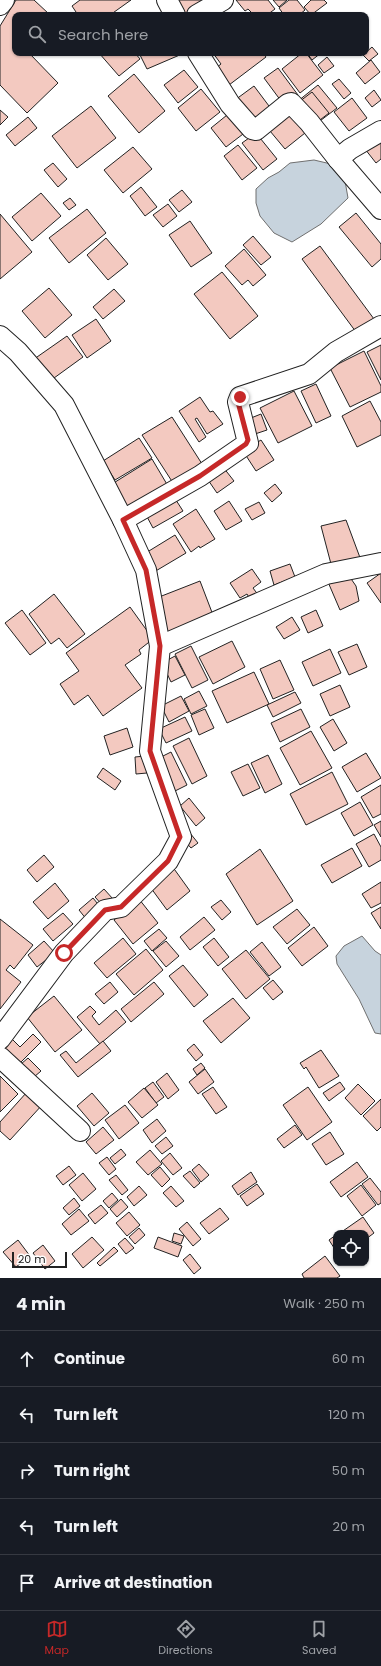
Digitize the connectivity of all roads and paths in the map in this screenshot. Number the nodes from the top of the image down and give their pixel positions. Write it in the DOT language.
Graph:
graph roads {
  1 [pos="4,0"];
  2 [pos="167,0"];
  3 [pos="223,0"];
  4 [pos="0,5"];
  5 [pos="173,12"];
  6 [pos="202,12"];
  7 [pos="200,56"];
  8 [pos="381,131"];
  9 [pos="338,159"];
  10 [pos="381,209"];
  11 [pos="381,326"];
  12 [pos="0,336"];
  13 [pos="123,520"];
  14 [pos="381,563"];
  15 [pos="160,646"];
  16 [pos="0,1039"];
  17 [pos="0,1057"];
  18 [pos="80,1131"];
  1 -- 4 [label="street"];
  2 -- 5 [label="street"];
  3 -- 6 [label="street"];
  7 -- 9 [label="street"];
  8 -- 9 [label="street"];
  9 -- 10 [label="street"];
  11 -- 13 [label="street"];
  12 -- 13 [label="street"];
  13 -- 15 [label="street"];
  14 -- 15 [label="street"];
  15 -- 16 [label="street"];
  17 -- 18 [label="street"];
}
